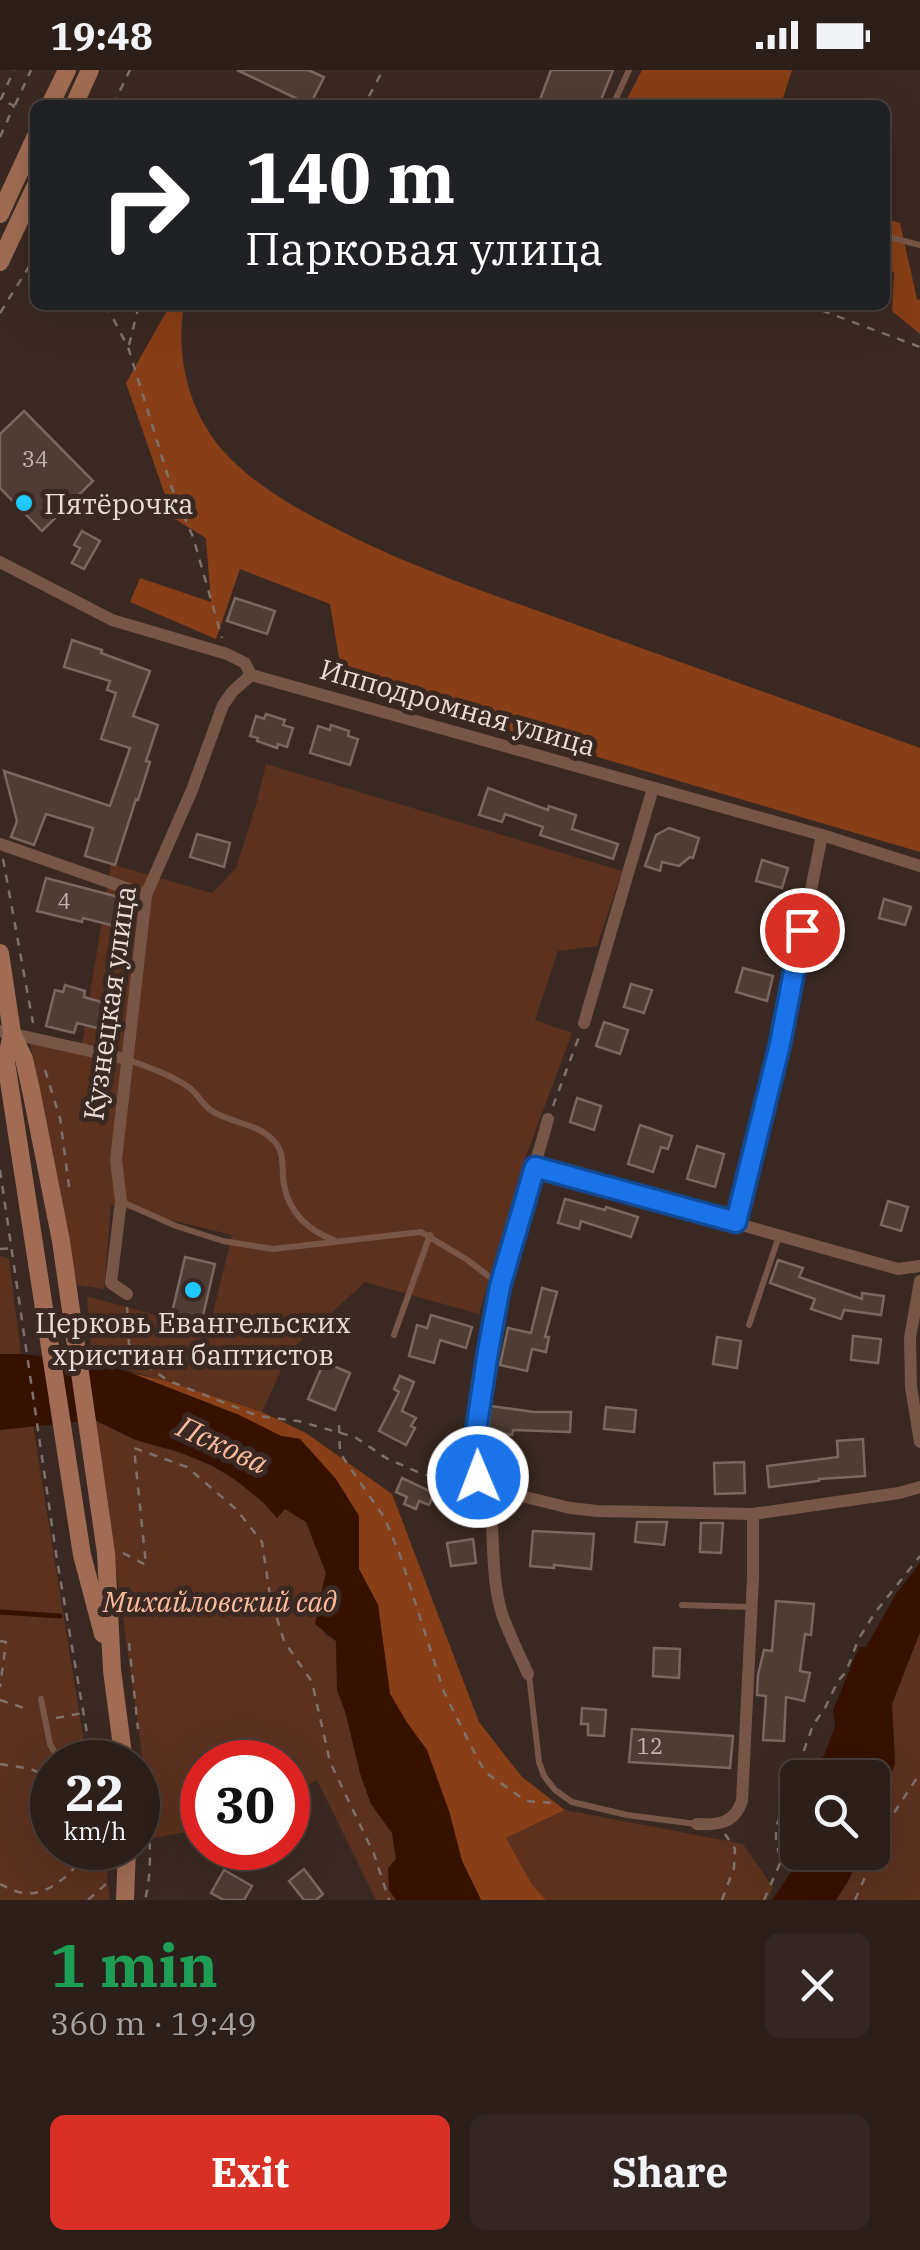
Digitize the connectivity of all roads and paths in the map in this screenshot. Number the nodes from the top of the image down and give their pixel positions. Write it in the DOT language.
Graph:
graph roads {
  1 [pos="14,70"];
  2 [pos="31,70"];
  3 [pos="67,70"];
  4 [pos="90,70"];
  5 [pos="130,70"];
  6 [pos="383,70"];
  7 [pos="629,70"];
  8 [pos="52,100"];
  9 [pos="76,100"];
  10 [pos="115,100"];
  11 [pos="360,100"];
  12 [pos="615,100"];
  13 [pos="14,106"];
  14 [pos="0,137"];
  15 [pos="30,149"];
  16 [pos="0,214"];
  17 [pos="28,220"];
  18 [pos="890,237"];
  19 [pos="920,246"];
  20 [pos="0,262"];
  21 [pos="30,265"];
  22 [pos="110,310"];
  23 [pos="139,310"];
  24 [pos="820,310"];
  25 [pos="0,313"];
  26 [pos="128,347"];
  27 [pos="920,347"];
  28 [pos="0,562"];
  29 [pos="227,654"];
  30 [pos="251,675"];
  31 [pos="653,788"];
  32 [pos="822,835"];
  33 [pos="0,844"];
  34 [pos="920,866"];
  35 [pos="146,895"];
  36 [pos="0,954"];
  37 [pos="584,1023"];
  38 [pos="6,1032"];
  39 [pos="126,1059"];
  40 [pos="548,1119"];
  41 [pos="535,1167"];
  42 [pos="0,1170"];
  43 [pos="121,1202"];
  44 [pos="736,1222"];
  45 [pos="430,1235"];
  46 [pos="780,1235"];
  47 [pos="340,1242"];
  48 [pos="13,1248"];
  49 [pos="0,1249"];
  50 [pos="920,1266"];
  51 [pos="920,1280"];
  52 [pos="500,1286"];
  53 [pos="127,1294"];
  54 [pos="749,1326"];
  55 [pos="394,1335"];
  56 [pos="339,1425"];
  57 [pos="339,1434"];
  58 [pos="920,1442"];
  59 [pos="920,1487"];
  60 [pos="486,1492"];
  61 [pos="753,1514"];
  62 [pos="112,1552"];
  63 [pos="920,1556"];
  64 [pos="682,1606"];
  65 [pos="750,1607"];
  66 [pos="0,1641"];
  67 [pos="112,1670"];
  68 [pos="528,1674"];
  69 [pos="0,1688"];
  70 [pos="41,1699"];
  71 [pos="0,1700"];
  72 [pos="84,1713"];
  73 [pos="44,1716"];
  74 [pos="49,1740"];
  75 [pos="88,1740"];
  76 [pos="121,1740"];
  77 [pos="0,1764"];
  78 [pos="30,1769"];
  79 [pos="920,1773"];
  80 [pos="572,1802"];
  81 [pos="697,1824"];
  82 [pos="718,1825"];
  83 [pos="72,1870"];
  84 [pos="126,1870"];
  85 [pos="111,1878"];
  86 [pos="0,1884"];
  87 [pos="88,1900"];
  88 [pos="125,1900"];
  89 [pos="389,1900"];
  90 [pos="722,1900"];
  91 [pos="764,1900"];
  92 [pos="856,1900"];
  1 -- 13 [label="path"];
  2 -- 13 [label="path"];
  3 -- 8 [label="street"];
  4 -- 9 [label="street"];
  5 -- 10 [label="path"];
  6 -- 11 [label="path"];
  7 -- 12 [label="lane"];
  13 -- 14 [label="path"];
  15 -- 16 [label="street"];
  17 -- 20 [label="street"];
  18 -- 19 [label="lane"];
  21 -- 25 [label="path"];
  22 -- 26 [label="path"];
  23 -- 26 [label="path"];
  24 -- 27 [label="path"];
  26 -- 29 [label="path"];
  28 -- 29 [label="street, Ипподромная улица"];
  29 -- 30 [label="street, Ипподромная улица"];
  30 -- 31 [label="street, Ипподромная улица"];
  30 -- 35 [label="street, Кузнецкая улица"];
  31 -- 32 [label="street, Ипподромная улица"];
  31 -- 37 [label="street"];
  32 -- 34 [label="street, Ипподромная улица"];
  32 -- 44 [label="street"];
  33 -- 35 [label="street"];
  35 -- 39 [label="street, Кузнецкая улица"];
  36 -- 38 [label="street"];
  37 -- 40 [label="path"];
  38 -- 39 [label="street"];
  38 -- 62 [label="street"];
  38 -- 67 [label="street"];
  39 -- 43 [label="street, Кузнецкая улица"];
  39 -- 47 [label="lane"];
  40 -- 41 [label="street"];
  41 -- 44 [label="street"];
  41 -- 52 [label="street"];
  42 -- 48 [label="path"];
  43 -- 47 [label="lane"];
  43 -- 53 [label="street, Кузнецкая улица"];
  44 -- 46 [label="street"];
  45 -- 47 [label="lane"];
  45 -- 52 [label="lane"];
  45 -- 55 [label="lane"];
  46 -- 50 [label="street"];
  46 -- 54 [label="lane"];
  48 -- 49 [label="path"];
  48 -- 72 [label="path"];
  51 -- 58 [label="street"];
  52 -- 60 [label="street"];
  53 -- 57 [label="path"];
  56 -- 57 [label="path"];
  57 -- 60 [label="path"];
  57 -- 80 [label="path"];
  59 -- 61 [label="street"];
  60 -- 61 [label="street"];
  60 -- 68 [label="street"];
  61 -- 65 [label="street"];
  62 -- 67 [label="street"];
  62 -- 89 [label="path"];
  63 -- 91 [label="path"];
  64 -- 65 [label="lane"];
  65 -- 82 [label="street"];
  66 -- 69 [label="path"];
  67 -- 76 [label="street"];
  68 -- 80 [label="lane"];
  70 -- 73 [label="lane"];
  71 -- 73 [label="path"];
  72 -- 73 [label="path"];
  72 -- 75 [label="path"];
  73 -- 74 [label="lane"];
  77 -- 78 [label="path"];
  79 -- 92 [label="path"];
  80 -- 81 [label="lane"];
  81 -- 82 [label="street"];
  82 -- 90 [label="path"];
  83 -- 86 [label="path"];
  84 -- 88 [label="street"];
  85 -- 87 [label="path"];
}
